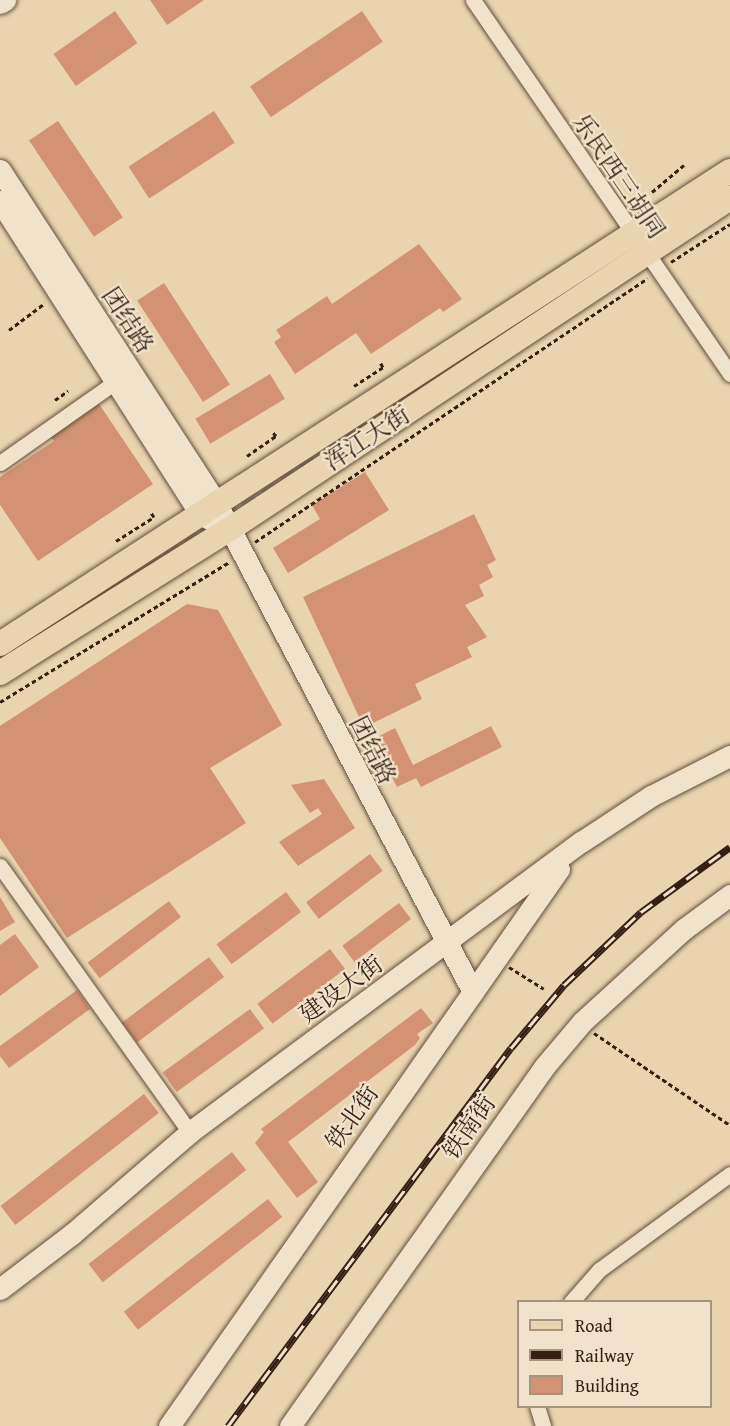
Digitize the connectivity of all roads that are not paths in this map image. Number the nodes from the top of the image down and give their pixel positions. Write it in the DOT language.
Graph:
graph roads {
  1 [pos="5,0"];
  2 [pos="473,0"];
  3 [pos="0,3"];
  4 [pos="0,170"];
  5 [pos="730,171"];
  6 [pos="730,198"];
  7 [pos="0,201"];
  8 [pos="633,234"];
  9 [pos="651,263"];
  10 [pos="730,374"];
  11 [pos="118,380"];
  12 [pos="0,463"];
  13 [pos="209,509"];
  14 [pos="230,529"];
  15 [pos="1,642"];
  16 [pos="0,673"];
  17 [pos="730,756"];
  18 [pos="581,842"];
  19 [pos="0,866"];
  20 [pos="730,895"];
  21 [pos="444,944"];
  22 [pos="472,992"];
  23 [pos="190,1132"];
  24 [pos="730,1174"];
  25 [pos="0,1289"];
  26 [pos="574,1300"];
  27 [pos="537,1408"];
  28 [pos="169,1426"];
  29 [pos="290,1426"];
  30 [pos="543,1426"];
  1 -- 3 [label="street"];
  2 -- 8 [label="street, 乐民西三胡同"];
  4 -- 13 [label="street, 团结路"];
  5 -- 8 [label="main road, 浑江大街"];
  6 -- 9 [label="main road, 浑江大街"];
  7 -- 11 [label="street, 团结路"];
  8 -- 9 [label="street, 乐民西三胡同"];
  8 -- 13 [label="main road, 浑江大街"];
  9 -- 10 [label="street, 乐民西三胡同"];
  9 -- 14 [label="main road, 浑江大街"];
  11 -- 12 [label="street"];
  11 -- 13 [label="street, 团结路"];
  13 -- 14 [label="street, 团结路"];
  13 -- 15 [label="main road, 浑江大街"];
  14 -- 16 [label="main road, 浑江大街"];
  14 -- 21 [label="street, 团结路"];
  17 -- 18 [label="street, 建设大街"];
  18 -- 21 [label="street, 建设大街"];
  18 -- 22 [label="street, 铁北街"];
  19 -- 23 [label="street"];
  20 -- 29 [label="street, 铁南街"];
  21 -- 22 [label="street, 团结路"];
  21 -- 23 [label="street, 建设大街"];
  22 -- 28 [label="street, 铁北街"];
  23 -- 25 [label="street, 建设大街"];
  24 -- 26 [label="street"];
  27 -- 30 [label="street"];
}
